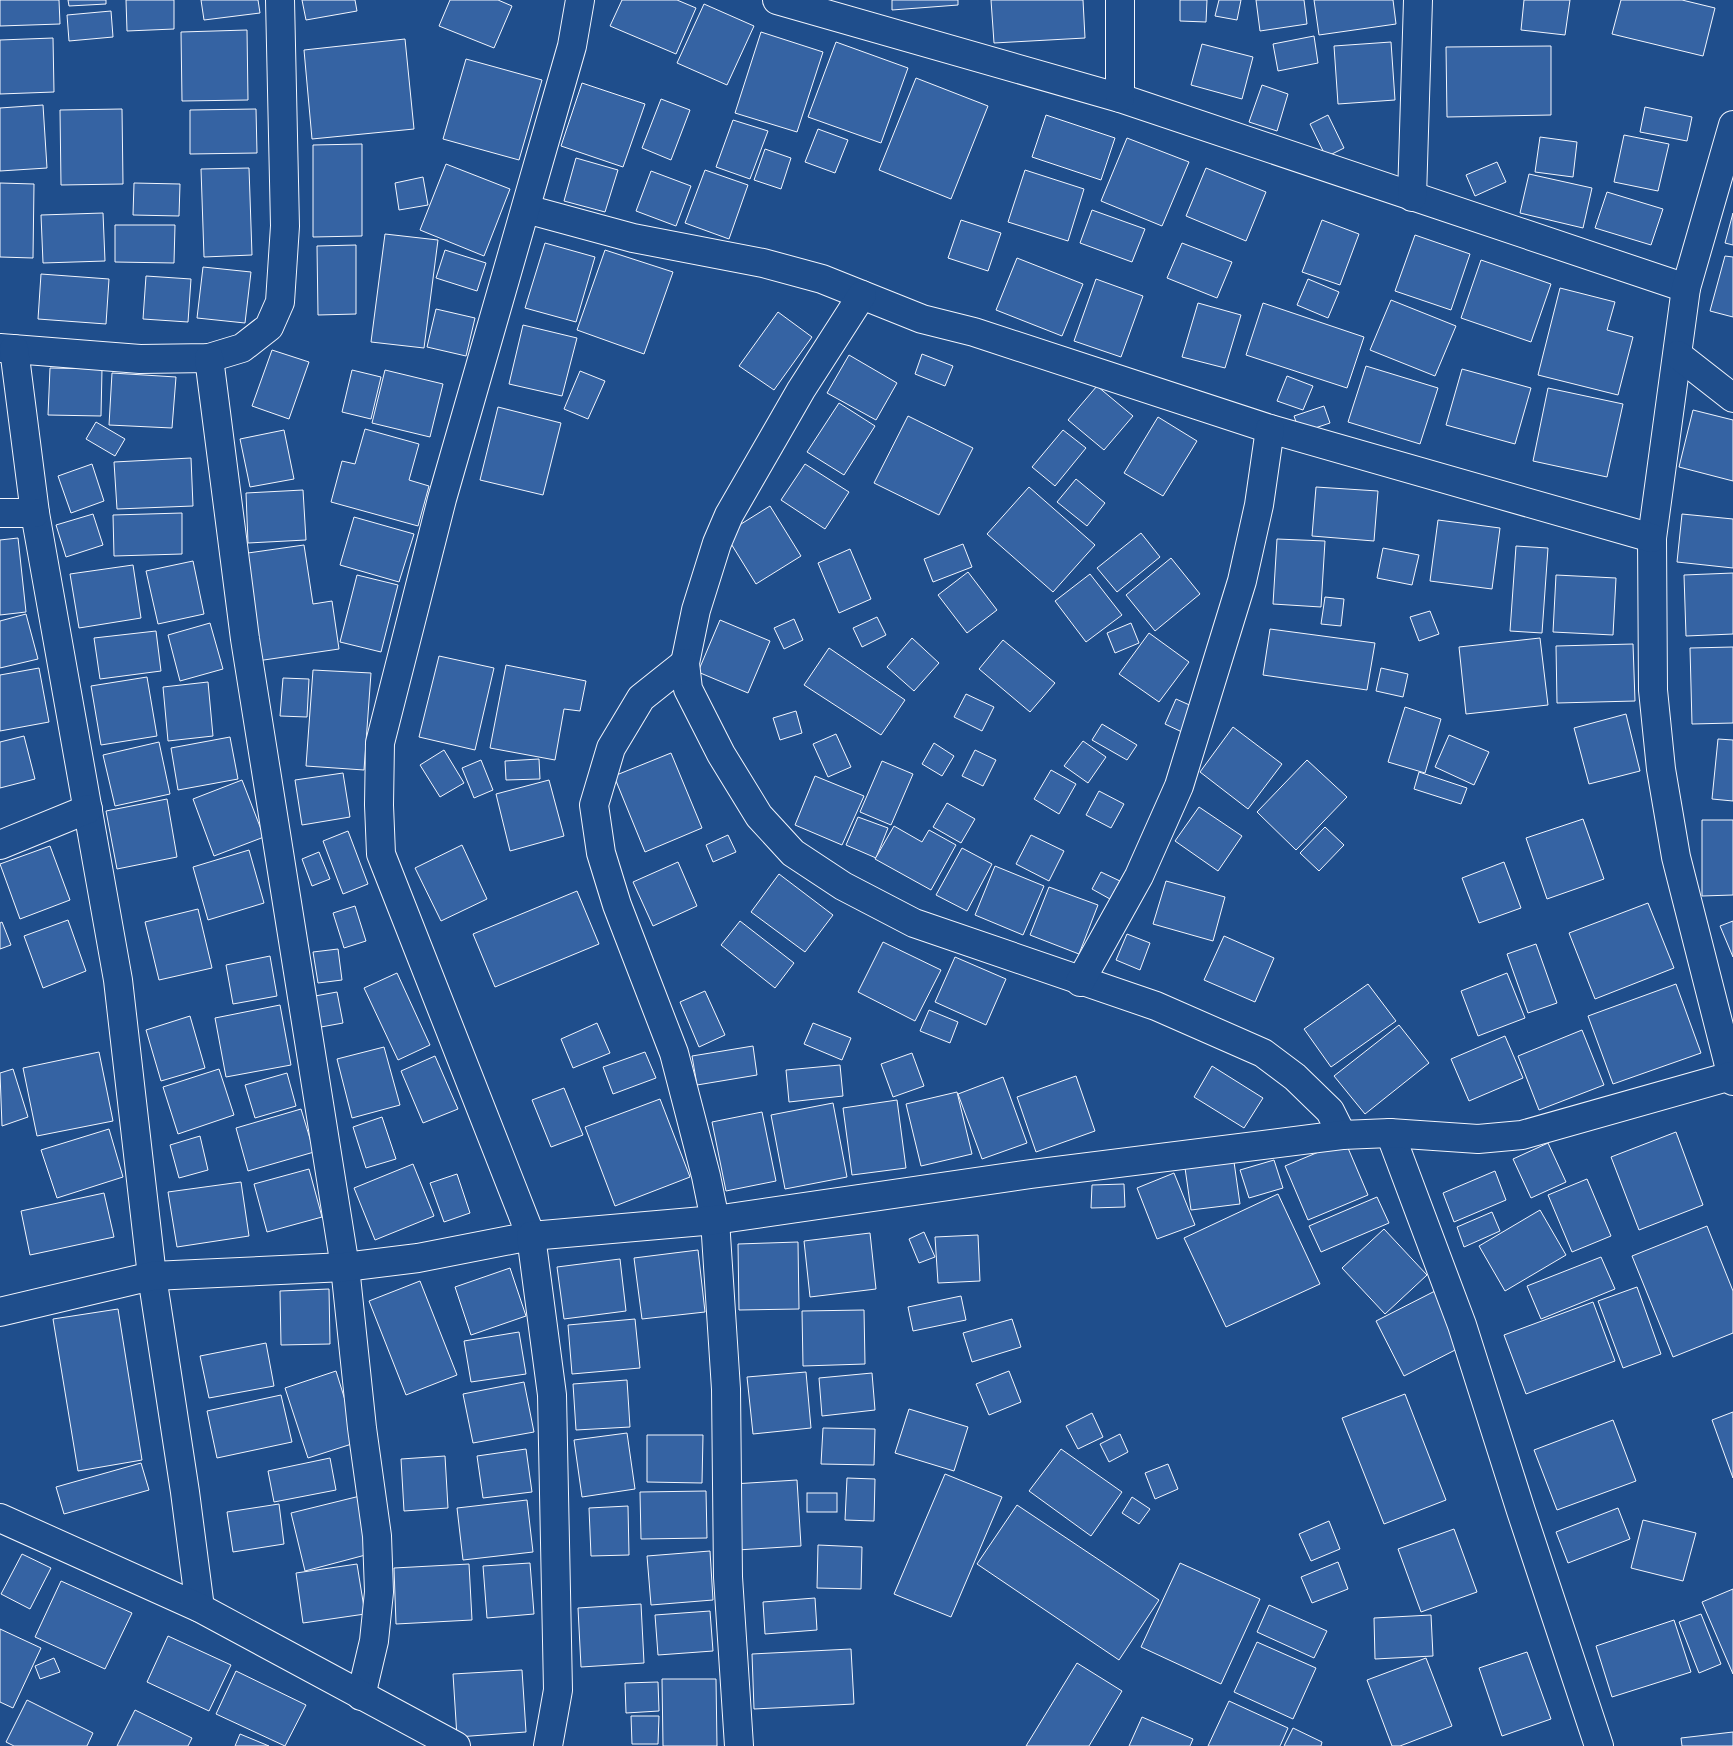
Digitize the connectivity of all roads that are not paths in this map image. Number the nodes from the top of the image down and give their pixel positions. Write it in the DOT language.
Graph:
graph roads {
  1 [pos="280,0"];
  2 [pos="580,0"];
  3 [pos="777,0"];
  4 [pos="1120,0"];
  5 [pos="1418,0"];
  6 [pos="1120,98"];
  7 [pos="1733,125"];
  8 [pos="1412,197"];
  9 [pos="526,209"];
  10 [pos="1686,288"];
  11 [pos="862,295"];
  12 [pos="7,348"];
  13 [pos="1678,355"];
  14 [pos="209,358"];
  15 [pos="1733,398"];
  16 [pos="1270,429"];
  17 [pos="0,513"];
  18 [pos="35,513"];
  19 [pos="1652,538"];
  20 [pos="684,663"];
  21 [pos="88,809"];
  22 [pos="0,845"];
  23 [pos="1080,982"];
  24 [pos="1732,1078"];
  25 [pos="1390,1133"];
  26 [pos="1342,1135"];
  27 [pos="715,1220"];
  28 [pos="531,1236"];
  29 [pos="345,1267"];
  30 [pos="152,1276"];
  31 [pos="0,1312"];
  32 [pos="0,1518"];
  33 [pos="200,1608"];
  34 [pos="361,1696"];
  35 [pos="456,1746"];
  36 [pos="548,1746"];
  37 [pos="739,1746"];
  38 [pos="1599,1746"];
  1 -- 14 [label="street"];
  2 -- 9 [label="street"];
  3 -- 6 [label="street"];
  4 -- 6 [label="street"];
  5 -- 8 [label="street"];
  6 -- 8 [label="street"];
  7 -- 10 [label="street"];
  8 -- 10 [label="street"];
  9 -- 11 [label="street"];
  9 -- 28 [label="street"];
  10 -- 13 [label="street"];
  11 -- 16 [label="street"];
  11 -- 20 [label="street"];
  12 -- 14 [label="street"];
  12 -- 18 [label="street"];
  13 -- 15 [label="street"];
  13 -- 19 [label="street"];
  14 -- 29 [label="street"];
  16 -- 19 [label="street"];
  16 -- 23 [label="street"];
  17 -- 18 [label="street"];
  18 -- 21 [label="street"];
  19 -- 24 [label="street"];
  20 -- 23 [label="street"];
  20 -- 27 [label="street"];
  21 -- 22 [label="street"];
  21 -- 30 [label="street"];
  23 -- 26 [label="street"];
  24 -- 25 [label="street"];
  25 -- 26 [label="street"];
  25 -- 38 [label="street"];
  26 -- 27 [label="street"];
  27 -- 28 [label="street"];
  27 -- 37 [label="street"];
  28 -- 29 [label="street"];
  28 -- 36 [label="street"];
  29 -- 30 [label="street"];
  29 -- 34 [label="street"];
  30 -- 31 [label="street"];
  30 -- 33 [label="street"];
  32 -- 33 [label="street"];
  33 -- 34 [label="street"];
  34 -- 35 [label="street"];
}
